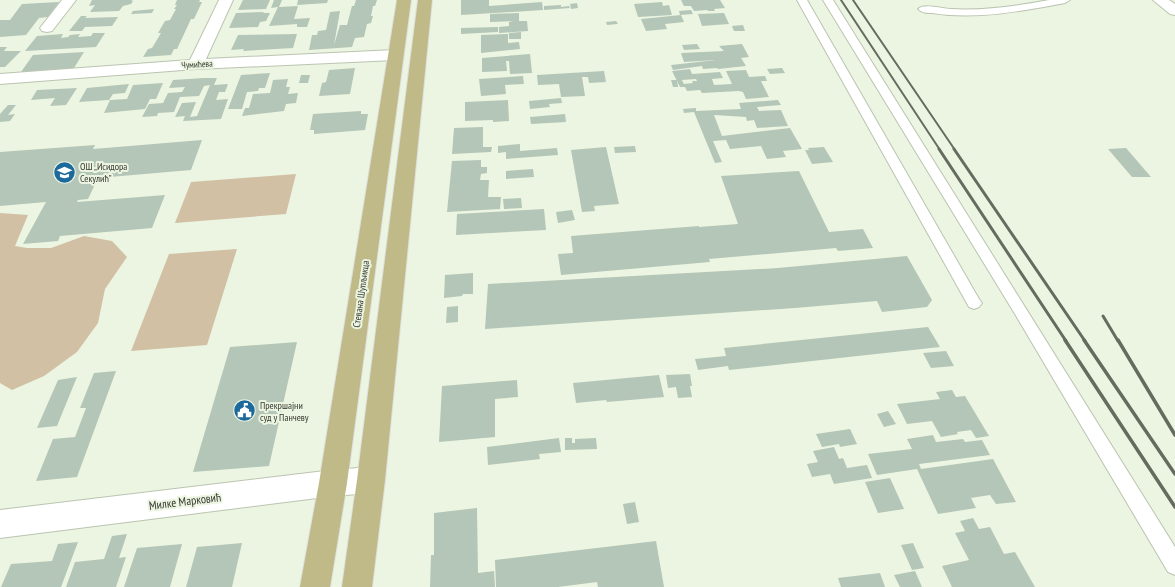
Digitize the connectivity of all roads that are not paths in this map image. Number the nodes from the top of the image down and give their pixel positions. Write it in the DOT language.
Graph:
graph roads {
  1 [pos="70,0"];
  2 [pos="226,0"];
  3 [pos="404,0"];
  4 [pos="425,0"];
  5 [pos="802,0"];
  6 [pos="828,0"];
  7 [pos="1065,0"];
  8 [pos="1160,0"];
  9 [pos="923,9"];
  10 [pos="1175,12"];
  11 [pos="47,28"];
  12 [pos="395,55"];
  13 [pos="196,64"];
  14 [pos="0,79"];
  15 [pos="974,303"];
  16 [pos="371,480"];
  17 [pos="333,483"];
  18 [pos="0,524"];
  19 [pos="1175,565"];
  20 [pos="315,587"];
  21 [pos="357,587"];
  1 -- 11 [label="street"];
  2 -- 13 [label="street"];
  3 -- 12 [label="main road, Стевана Шупљикца"];
  4 -- 16 [label="main road"];
  5 -- 15 [label="lane"];
  6 -- 19 [label="lane"];
  7 -- 9 [label="lane"];
  8 -- 10 [label="street"];
  12 -- 13 [label="street, Чумићева"];
  12 -- 17 [label="main road, Стевана Шупљикца"];
  13 -- 14 [label="street, Чумићева"];
  16 -- 17 [label="street, Милке Марковић"];
  16 -- 21 [label="main road"];
  17 -- 18 [label="street, Милке Марковић"];
  17 -- 20 [label="main road, Стевана Шупљикца"];
}
